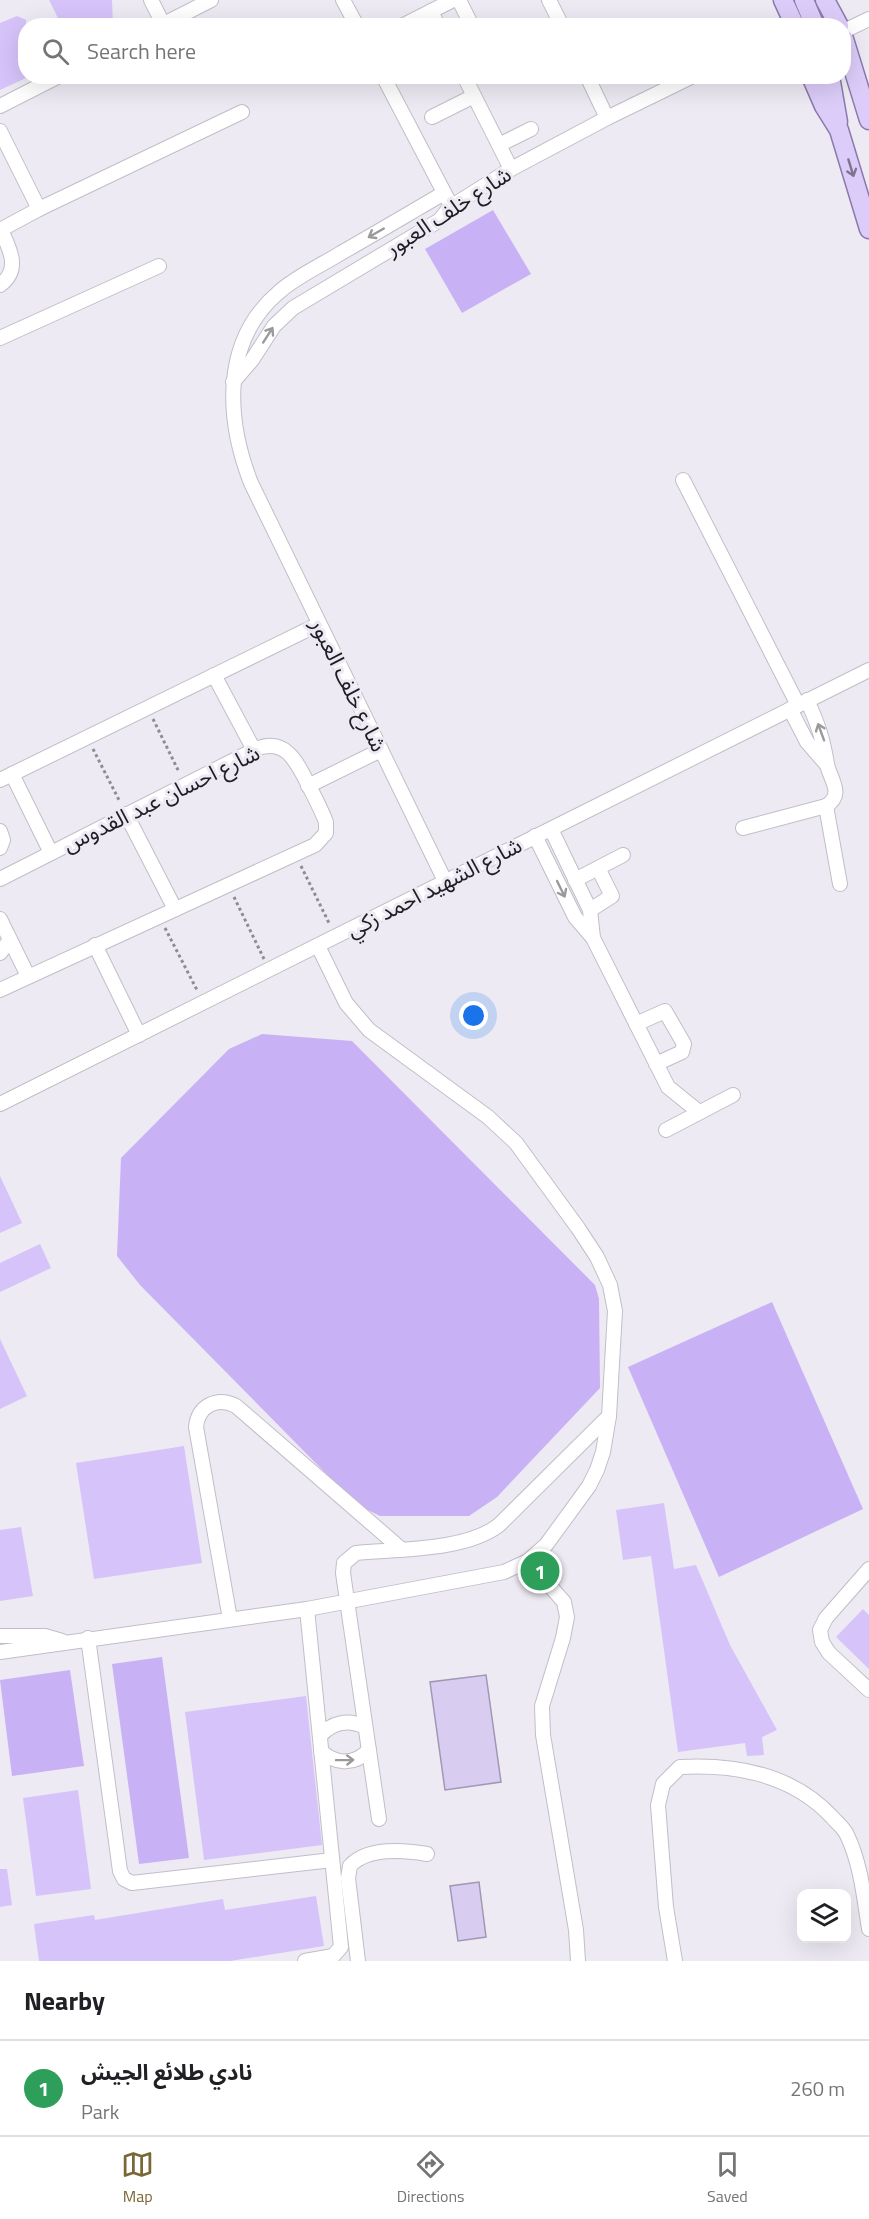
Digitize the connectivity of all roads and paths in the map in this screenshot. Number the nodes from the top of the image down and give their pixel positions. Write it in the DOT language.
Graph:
graph roads {
  1 [pos="151,0"];
  2 [pos="211,0"];
  3 [pos="343,0"];
  4 [pos="453,0"];
  5 [pos="459,0"];
  6 [pos="549,0"];
  7 [pos="783,0"];
  8 [pos="804,0"];
  9 [pos="825,0"];
  10 [pos="837,0"];
  11 [pos="431,11"];
  12 [pos="159,18"];
  13 [pos="176,18"];
  14 [pos="353,18"];
  15 [pos="417,18"];
  16 [pos="434,18"];
  17 [pos="468,18"];
  18 [pos="558,18"];
  19 [pos="791,18"];
  20 [pos="812,18"];
  21 [pos="835,18"];
  22 [pos="838,18"];
  23 [pos="869,19"];
  24 [pos="851,27"];
  25 [pos="851,56"];
  26 [pos="43,84"];
  27 [pos="387,84"];
  28 [pos="468,84"];
  29 [pos="591,84"];
  30 [pos="677,84"];
  31 [pos="814,84"];
  32 [pos="831,84"];
  33 [pos="864,84"];
  34 [pos="474,96"];
  35 [pos="0,106"];
  36 [pos="242,112"];
  37 [pos="432,117"];
  38 [pos="607,118"];
  39 [pos="869,118"];
  40 [pos="531,129"];
  41 [pos="839,130"];
  42 [pos="0,131"];
  43 [pos="499,145"];
  44 [pos="511,169"];
  45 [pos="444,193"];
  46 [pos="39,208"];
  47 [pos="449,208"];
  48 [pos="869,229"];
  49 [pos="0,230"];
  50 [pos="159,266"];
  51 [pos="0,285"];
  52 [pos="0,338"];
  53 [pos="233,382"];
  54 [pos="683,480"];
  55 [pos="319,624"];
  56 [pos="869,670"];
  57 [pos="214,675"];
  58 [pos="798,705"];
  59 [pos="147,708"];
  60 [pos="87,738"];
  61 [pos="254,750"];
  62 [pos="381,750"];
  63 [pos="827,765"];
  64 [pos="6,777"];
  65 [pos="185,785"];
  66 [pos="308,786"];
  67 [pos="826,806"];
  68 [pos="126,814"];
  69 [pos="743,828"];
  70 [pos="550,829"];
  71 [pos="0,831"];
  72 [pos="536,836"];
  73 [pos="0,848"];
  74 [pos="51,853"];
  75 [pos="295,854"];
  76 [pos="623,855"];
  77 [pos="598,868"];
  78 [pos="0,879"];
  79 [pos="575,880"];
  80 [pos="445,882"];
  81 [pos="228,884"];
  82 [pos="840,884"];
  83 [pos="175,909"];
  84 [pos="590,910"];
  85 [pos="159,916"];
  86 [pos="0,919"];
  87 [pos="336,936"];
  88 [pos="593,938"];
  89 [pos="10,939"];
  90 [pos="95,945"];
  91 [pos="318,946"];
  92 [pos="0,953"];
  93 [pos="269,970"];
  94 [pos="28,976"];
  95 [pos="0,990"];
  96 [pos="203,1002"];
  97 [pos="636,1024"];
  98 [pos="139,1035"];
  99 [pos="656,1064"];
  100 [pos="734,1095"];
  101 [pos="1,1100"];
  102 [pos="699,1112"];
  103 [pos="666,1130"];
  104 [pos="609,1416"];
  105 [pos="399,1548"];
  106 [pos="528,1561"];
  107 [pos="869,1569"];
  108 [pos="348,1601"];
  109 [pos="307,1609"];
  110 [pos="230,1619"];
  111 [pos="0,1636"];
  112 [pos="88,1638"];
  113 [pos="64,1642"];
  114 [pos="0,1652"];
  115 [pos="869,1690"];
  116 [pos="365,1726"];
  117 [pos="320,1736"];
  118 [pos="369,1750"];
  119 [pos="321,1751"];
  120 [pos="379,1819"];
  121 [pos="427,1854"];
  122 [pos="332,1860"];
  123 [pos="869,1929"];
  124 [pos="305,1961"];
  125 [pos="358,1961"];
  126 [pos="578,1961"];
  127 [pos="675,1961"];
  1 -- 12 [label="street"];
  2 -- 13 [label="street"];
  3 -- 14 [label="street"];
  4 -- 11 [label="street"];
  5 -- 17 [label="street"];
  6 -- 18 [label="street"];
  7 -- 19 [label="main road"];
  8 -- 20 [label="main road"];
  9 -- 21 [label="main road"];
  10 -- 22 [label="main road"];
  11 -- 15 [label="street"];
  11 -- 16 [label="street"];
  23 -- 24 [label="street"];
  25 -- 33 [label="main road"];
  26 -- 35 [label="street"];
  27 -- 45 [label="street"];
  28 -- 34 [label="street"];
  29 -- 38 [label="street"];
  30 -- 38 [label="street, شارع خلف العبور"];
  31 -- 41 [label="main road"];
  32 -- 41 [label="main road"];
  33 -- 39 [label="main road"];
  34 -- 37 [label="street"];
  34 -- 43 [label="street"];
  36 -- 46 [label="street"];
  38 -- 44 [label="street, شارع خلف العبور"];
  40 -- 43 [label="street"];
  41 -- 48 [label="main road, one-way"];
  42 -- 46 [label="street"];
  43 -- 44 [label="street"];
  44 -- 47 [label="street, شارع خلف العبور"];
  45 -- 47 [label="street"];
  45 -- 53 [label="street, شارع خلف العبور, one-way"];
  46 -- 49 [label="street"];
  53 -- 47 [label="street, شارع خلف العبور, one-way"];
  49 -- 51 [label="street"];
  50 -- 52 [label="street"];
  53 -- 55 [label="street, شارع خلف العبور"];
  54 -- 58 [label="street"];
  55 -- 57 [label="street"];
  55 -- 62 [label="street, شارع خلف العبور"];
  56 -- 58 [label="street, شارع الشهيد احمد زكي"];
  57 -- 59 [label="street"];
  57 -- 61 [label="street"];
  58 -- 63 [label="street"];
  63 -- 58 [label="street, one-way"];
  58 -- 70 [label="street, شارع الشهيد احمد زكي"];
  59 -- 60 [label="street"];
  59 -- 65 [label="path"];
  60 -- 64 [label="street"];
  60 -- 68 [label="path"];
  61 -- 65 [label="street, شارع احسان عبد القدوس"];
  61 -- 66 [label="street, شارع احسان عبد القدوس"];
  62 -- 66 [label="street"];
  62 -- 80 [label="street, شارع خلف العبور"];
  63 -- 67 [label="street"];
  64 -- 74 [label="street"];
  65 -- 68 [label="street, شارع احسان عبد القدوس"];
  66 -- 75 [label="street, شارع احسان عبد القدوس"];
  67 -- 69 [label="street"];
  67 -- 82 [label="street"];
  68 -- 74 [label="street, شارع احسان عبد القدوس"];
  68 -- 83 [label="street"];
  70 -- 72 [label="street, شارع الشهيد احمد زكي"];
  70 -- 79 [label="street"];
  71 -- 73 [label="street"];
  72 -- 80 [label="street, شارع الشهيد احمد زكي"];
  72 -- 88 [label="street, one-way"];
  74 -- 78 [label="street, شارع احسان عبد القدوس"];
  75 -- 81 [label="street"];
  75 -- 87 [label="path"];
  76 -- 77 [label="street"];
  77 -- 79 [label="street"];
  77 -- 84 [label="street"];
  79 -- 84 [label="street"];
  80 -- 87 [label="street, شارع الشهيد احمد زكي"];
  81 -- 83 [label="street"];
  81 -- 93 [label="path"];
  83 -- 85 [label="street"];
  84 -- 88 [label="street"];
  85 -- 90 [label="street"];
  85 -- 96 [label="path"];
  86 -- 89 [label="street"];
  87 -- 91 [label="street, شارع الشهيد احمد زكي"];
  88 -- 97 [label="street"];
  89 -- 92 [label="street"];
  89 -- 94 [label="street"];
  90 -- 94 [label="street"];
  90 -- 98 [label="street"];
  91 -- 93 [label="street, شارع الشهيد احمد زكي"];
  91 -- 104 [label="street"];
  93 -- 96 [label="street, شارع الشهيد احمد زكي"];
  94 -- 95 [label="street"];
  96 -- 98 [label="street, شارع الشهيد احمد زكي"];
  97 -- 99 [label="street"];
  97 -- 99 [label="street"];
  98 -- 101 [label="street, شارع الشهيد احمد زكي"];
  99 -- 102 [label="street"];
  100 -- 102 [label="street"];
  102 -- 103 [label="street"];
  104 -- 105 [label="street"];
  104 -- 106 [label="street"];
  105 -- 108 [label="street"];
  105 -- 110 [label="street"];
  106 -- 108 [label="street"];
  106 -- 126 [label="street"];
  107 -- 115 [label="street"];
  108 -- 109 [label="street"];
  108 -- 116 [label="street"];
  109 -- 110 [label="street"];
  109 -- 117 [label="street"];
  110 -- 112 [label="street"];
  111 -- 113 [label="street"];
  112 -- 113 [label="street"];
  112 -- 122 [label="street"];
  113 -- 114 [label="street"];
  116 -- 117 [label="street"];
  116 -- 118 [label="street"];
  117 -- 119 [label="street"];
  119 -- 118 [label="street, one-way"];
  118 -- 120 [label="street"];
  119 -- 122 [label="street"];
  121 -- 125 [label="street"];
  122 -- 124 [label="street"];
  123 -- 127 [label="street"];
}
